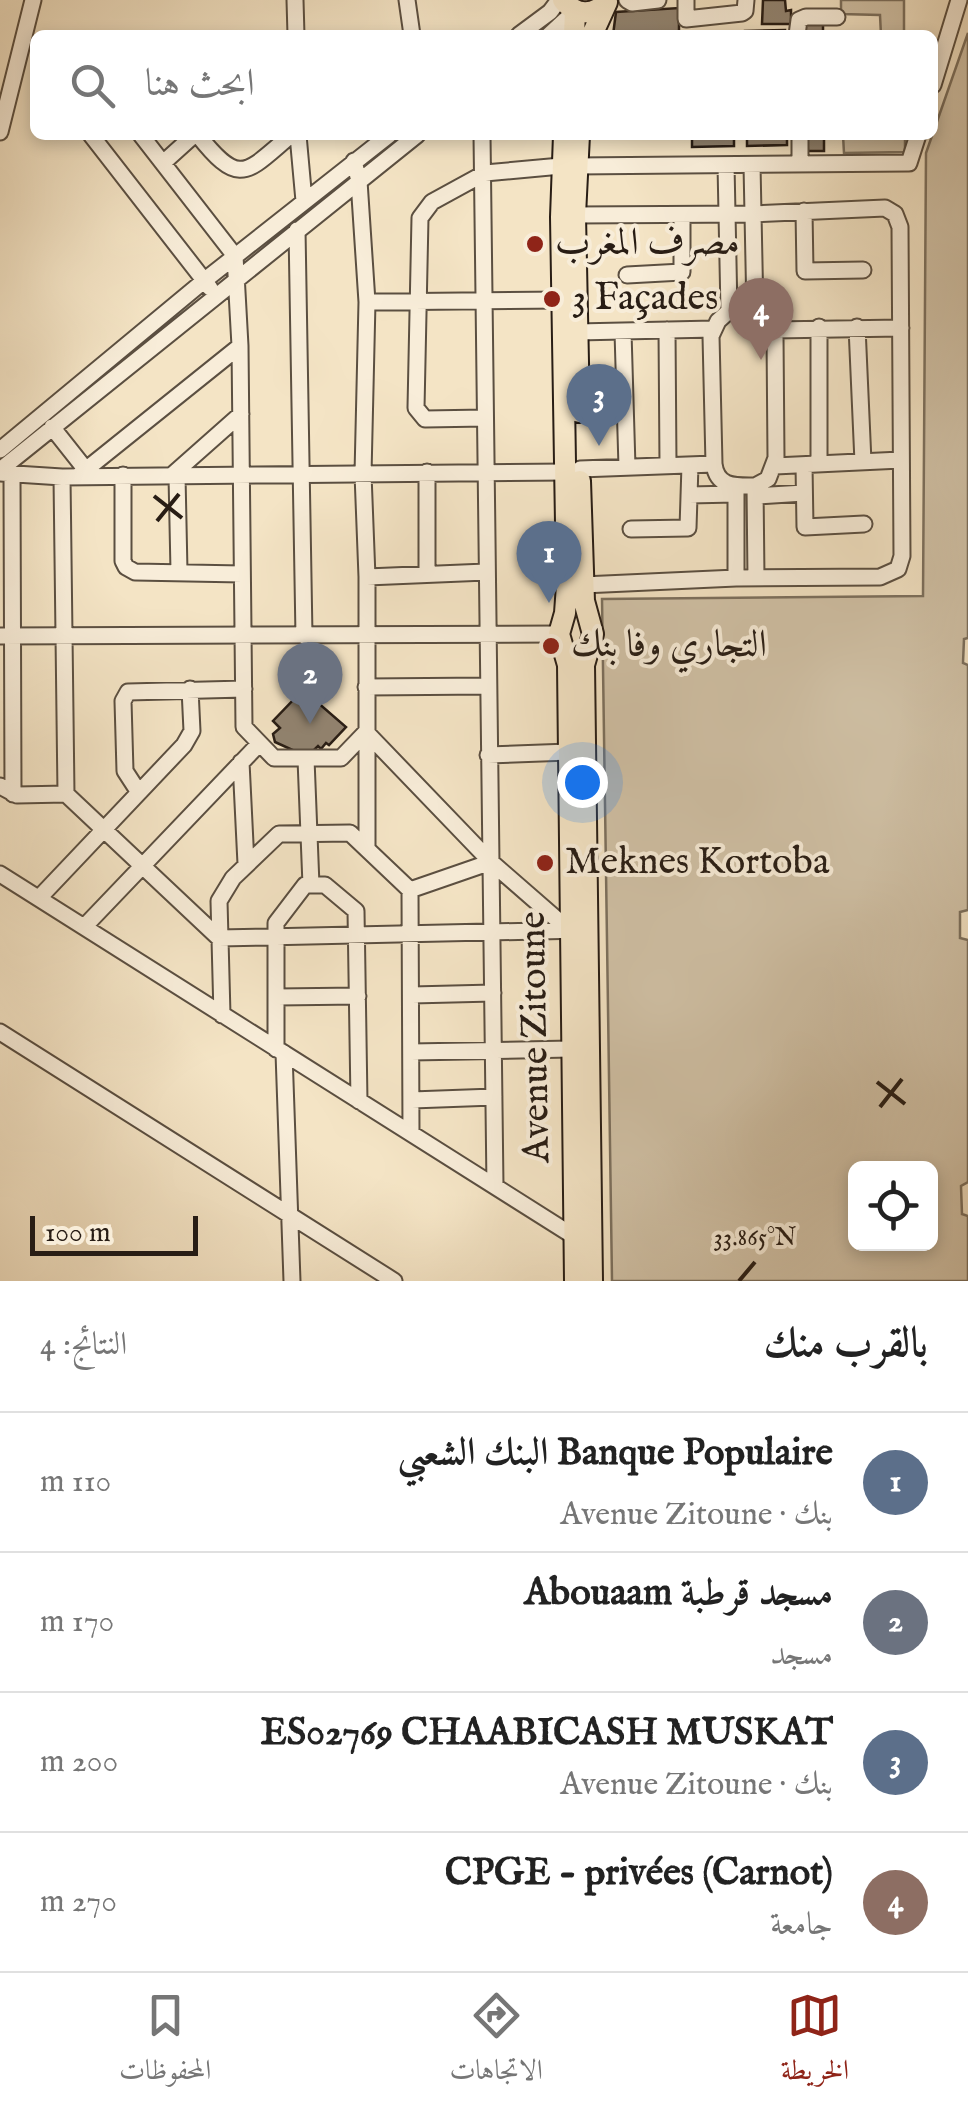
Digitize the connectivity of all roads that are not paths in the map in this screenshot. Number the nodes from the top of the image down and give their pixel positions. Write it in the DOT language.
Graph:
graph roads {
  1 [pos="33,0"];
  2 [pos="296,0"];
  3 [pos="407,0"];
  4 [pos="658,0"];
  5 [pos="686,0"];
  6 [pos="746,0"];
  7 [pos="959,0"];
  8 [pos="614,1"];
  9 [pos="566,4"];
  10 [pos="837,17"];
  11 [pos="296,30"];
  12 [pos="411,30"];
  13 [pos="526,30"];
  14 [pos="552,30"];
  15 [pos="573,30"];
  16 [pos="595,30"];
  17 [pos="798,30"];
  18 [pos="27,44"];
  19 [pos="938,69"];
  20 [pos="0,132"];
  21 [pos="95,140"];
  22 [pos="145,140"];
  23 [pos="190,140"];
  24 [pos="200,140"];
  25 [pos="288,140"];
  26 [pos="295,140"];
  27 [pos="382,140"];
  28 [pos="411,140"];
  29 [pos="482,140"];
  30 [pos="565,140"];
  31 [pos="577,140"];
  32 [pos="800,140"];
  33 [pos="916,140"];
  34 [pos="354,161"];
  35 [pos="163,162"];
  36 [pos="752,164"];
  37 [pos="800,164"];
  38 [pos="726,165"];
  39 [pos="568,166"];
  40 [pos="484,172"];
  41 [pos="359,181"];
  42 [pos="304,201"];
  43 [pos="804,212"];
  44 [pos="682,214"];
  45 [pos="727,214"];
  46 [pos="754,214"];
  47 [pos="576,215"];
  48 [pos="296,230"];
  49 [pos="235,256"];
  50 [pos="862,270"];
  51 [pos="627,275"];
  52 [pos="238,276"];
  53 [pos="205,280"];
  54 [pos="214,296"];
  55 [pos="562,300"];
  56 [pos="367,302"];
  57 [pos="486,302"];
  58 [pos="417,304"];
  59 [pos="729,311"];
  60 [pos="755,312"];
  61 [pos="820,328"];
  62 [pos="858,328"];
  63 [pos="902,328"];
  64 [pos="668,330"];
  65 [pos="714,330"];
  66 [pos="773,330"];
  67 [pos="577,332"];
  68 [pos="624,332"];
  69 [pos="240,346"];
  70 [pos="241,414"];
  71 [pos="485,418"];
  72 [pos="52,427"];
  73 [pos="0,450"];
  74 [pos="901,460"];
  75 [pos="863,462"];
  76 [pos="714,464"];
  77 [pos="811,464"];
  78 [pos="668,465"];
  79 [pos="690,465"];
  80 [pos="627,466"];
  81 [pos="775,466"];
  82 [pos="573,470"];
  83 [pos="485,471"];
  84 [pos="427,472"];
  85 [pos="4,473"];
  86 [pos="76,474"];
  87 [pos="363,474"];
  88 [pos="123,475"];
  89 [pos="303,475"];
  90 [pos="174,476"];
  91 [pos="242,476"];
  92 [pos="736,490"];
  93 [pos="756,491"];
  94 [pos="804,494"];
  95 [pos="689,495"];
  96 [pos="864,524"];
  97 [pos="632,529"];
  98 [pos="178,571"];
  99 [pos="486,572"];
  100 [pos="428,573"];
  101 [pos="242,574"];
  102 [pos="367,578"];
  103 [pos="736,578"];
  104 [pos="756,578"];
  105 [pos="583,585"];
  106 [pos="590,632"];
  107 [pos="487,634"];
  108 [pos="561,634"];
  109 [pos="6,635"];
  110 [pos="62,636"];
  111 [pos="304,636"];
  112 [pos="366,636"];
  113 [pos="245,637"];
  114 [pos="488,686"];
  115 [pos="366,687"];
  116 [pos="190,689"];
  117 [pos="244,690"];
  118 [pos="366,732"];
  119 [pos="259,744"];
  120 [pos="569,752"];
  121 [pos="488,755"];
  122 [pos="306,759"];
  123 [pos="241,762"];
  124 [pos="7,790"];
  125 [pos="138,790"];
  126 [pos="66,794"];
  127 [pos="103,828"];
  128 [pos="308,832"];
  129 [pos="367,848"];
  130 [pos="492,862"];
  131 [pos="246,864"];
  132 [pos="143,866"];
  133 [pos="0,874"];
  134 [pos="311,885"];
  135 [pos="410,890"];
  136 [pos="39,898"];
  137 [pos="85,926"];
  138 [pos="578,930"];
  139 [pos="492,931"];
  140 [pos="410,932"];
  141 [pos="357,934"];
  142 [pos="276,936"];
  143 [pos="220,938"];
  144 [pos="493,993"];
  145 [pos="412,994"];
  146 [pos="358,996"];
  147 [pos="277,997"];
  148 [pos="222,1015"];
  149 [pos="0,1032"];
  150 [pos="571,1049"];
  151 [pos="280,1051"];
  152 [pos="494,1051"];
  153 [pos="411,1052"];
  154 [pos="494,1097"];
  155 [pos="359,1100"];
  156 [pos="412,1100"];
  157 [pos="410,1132"];
  158 [pos="495,1186"];
  159 [pos="292,1218"];
  160 [pos="575,1237"];
  161 [pos="292,1281"];
  162 [pos="394,1281"];
  163 [pos="576,1281"];
  164 [pos="592,1281"];
  1 -- 18 [label="street"];
  2 -- 11 [label="street"];
  3 -- 12 [label="street"];
  4 -- 8 [label="street"];
  5 -- 6 [label="street"];
  7 -- 19 [label="street"];
  8 -- 9 [label="main road"];
  8 -- 16 [label="main road"];
  9 -- 13 [label="street"];
  9 -- 14 [label="street"];
  9 -- 15 [label="main road"];
  10 -- 17 [label="street"];
  18 -- 20 [label="street"];
  21 -- 53 [label="street"];
  22 -- 35 [label="street"];
  23 -- 35 [label="street"];
  24 -- 25 [label="street"];
  26 -- 42 [label="street"];
  27 -- 34 [label="street"];
  28 -- 41 [label="street"];
  29 -- 40 [label="street"];
  30 -- 39 [label="main road, Avenue Zitoune"];
  31 -- 39 [label="main road, Avenue Zitoune"];
  32 -- 37 [label="street"];
  33 -- 37 [label="street"];
  34 -- 41 [label="street"];
  34 -- 42 [label="street"];
  35 -- 49 [label="street"];
  36 -- 37 [label="street"];
  36 -- 38 [label="street"];
  36 -- 46 [label="street"];
  38 -- 39 [label="street"];
  38 -- 45 [label="street"];
  39 -- 40 [label="street"];
  39 -- 47 [label="main road, Avenue Zitoune"];
  39 -- 55 [label="main road, Avenue Zitoune"];
  40 -- 57 [label="street"];
  40 -- 58 [label="street"];
  41 -- 48 [label="street"];
  41 -- 56 [label="street"];
  42 -- 49 [label="street"];
  43 -- 46 [label="street"];
  43 -- 50 [label="street"];
  43 -- 63 [label="street"];
  44 -- 45 [label="street"];
  44 -- 47 [label="street"];
  44 -- 51 [label="street"];
  45 -- 46 [label="street"];
  45 -- 59 [label="street"];
  46 -- 60 [label="street"];
  47 -- 67 [label="main road, Avenue Zitoune"];
  48 -- 52 [label="street"];
  48 -- 89 [label="street"];
  49 -- 52 [label="street"];
  49 -- 53 [label="street"];
  52 -- 54 [label="street"];
  52 -- 69 [label="street"];
  53 -- 54 [label="street"];
  53 -- 73 [label="street"];
  54 -- 72 [label="street"];
  55 -- 57 [label="street"];
  55 -- 82 [label="main road, Avenue Zitoune"];
  56 -- 58 [label="street"];
  56 -- 87 [label="street"];
  57 -- 58 [label="street"];
  57 -- 71 [label="street"];
  58 -- 71 [label="street"];
  59 -- 60 [label="street"];
  59 -- 65 [label="street"];
  60 -- 66 [label="street"];
  61 -- 62 [label="street"];
  61 -- 66 [label="street"];
  61 -- 77 [label="street"];
  62 -- 63 [label="street"];
  62 -- 75 [label="street"];
  63 -- 74 [label="street"];
  64 -- 65 [label="street"];
  64 -- 68 [label="street"];
  64 -- 78 [label="street"];
  65 -- 76 [label="street"];
  66 -- 81 [label="street"];
  67 -- 68 [label="street"];
  67 -- 82 [label="main road, Avenue Zitoune"];
  68 -- 80 [label="street"];
  69 -- 70 [label="street"];
  69 -- 86 [label="street"];
  70 -- 90 [label="street"];
  70 -- 91 [label="street"];
  71 -- 83 [label="street"];
  72 -- 85 [label="street"];
  72 -- 86 [label="street"];
  74 -- 75 [label="street"];
  74 -- 104 [label="street"];
  75 -- 77 [label="street"];
  76 -- 79 [label="street"];
  76 -- 92 [label="street"];
  77 -- 81 [label="street"];
  77 -- 94 [label="street"];
  78 -- 79 [label="street"];
  78 -- 80 [label="street"];
  79 -- 95 [label="street"];
  80 -- 82 [label="street"];
  81 -- 93 [label="street"];
  82 -- 83 [label="street"];
  82 -- 105 [label="main road, Avenue Zitoune"];
  82 -- 108 [label="main road, Avenue Zitoune"];
  83 -- 84 [label="street"];
  83 -- 99 [label="street"];
  84 -- 87 [label="street"];
  84 -- 100 [label="street"];
  85 -- 86 [label="street"];
  85 -- 109 [label="street"];
  86 -- 88 [label="street"];
  86 -- 110 [label="street"];
  87 -- 89 [label="street"];
  87 -- 102 [label="street"];
  88 -- 90 [label="street"];
  88 -- 98 [label="street"];
  89 -- 91 [label="street"];
  89 -- 111 [label="street"];
  90 -- 91 [label="street"];
  90 -- 98 [label="street"];
  91 -- 101 [label="street"];
  92 -- 93 [label="street"];
  92 -- 95 [label="street"];
  92 -- 103 [label="street"];
  93 -- 94 [label="street"];
  93 -- 104 [label="street"];
  94 -- 96 [label="street"];
  95 -- 97 [label="street"];
  98 -- 101 [label="street"];
  99 -- 100 [label="street"];
  99 -- 107 [label="street"];
  100 -- 102 [label="street"];
  101 -- 113 [label="street"];
  102 -- 112 [label="street"];
  103 -- 104 [label="street"];
  103 -- 105 [label="street"];
  105 -- 106 [label="main road, Avenue Zitoune"];
  106 -- 108 [label="main road"];
  106 -- 138 [label="main road, Avenue Zitoune"];
  107 -- 108 [label="street"];
  107 -- 112 [label="street"];
  107 -- 114 [label="street"];
  108 -- 120 [label="main road, Avenue Zitoune"];
  109 -- 110 [label="street"];
  109 -- 124 [label="street"];
  110 -- 113 [label="street"];
  110 -- 126 [label="street"];
  111 -- 112 [label="street"];
  111 -- 113 [label="street"];
  112 -- 115 [label="street"];
  113 -- 117 [label="street"];
  114 -- 115 [label="street"];
  114 -- 121 [label="street"];
  115 -- 118 [label="street"];
  116 -- 117 [label="street"];
  116 -- 125 [label="street"];
  116 -- 125 [label="street"];
  117 -- 119 [label="street"];
  118 -- 122 [label="street"];
  118 -- 129 [label="street"];
  118 -- 130 [label="street"];
  119 -- 122 [label="street"];
  119 -- 123 [label="street"];
  120 -- 121 [label="street"];
  120 -- 138 [label="main road, Avenue Zitoune"];
  121 -- 130 [label="street"];
  122 -- 128 [label="street"];
  123 -- 131 [label="street"];
  123 -- 132 [label="street"];
  124 -- 126 [label="street"];
  125 -- 127 [label="street"];
  126 -- 127 [label="street"];
  127 -- 132 [label="street"];
  127 -- 136 [label="street"];
  128 -- 129 [label="street"];
  128 -- 131 [label="street"];
  128 -- 134 [label="street"];
  129 -- 135 [label="street"];
  130 -- 135 [label="street"];
  130 -- 138 [label="street"];
  130 -- 139 [label="street"];
  131 -- 143 [label="street"];
  132 -- 137 [label="street"];
  132 -- 143 [label="street"];
  133 -- 136 [label="street"];
  134 -- 141 [label="street"];
  134 -- 142 [label="street"];
  135 -- 140 [label="street"];
  136 -- 137 [label="street"];
  137 -- 148 [label="street"];
  138 -- 139 [label="street"];
  138 -- 150 [label="main road, Avenue Zitoune"];
  138 -- 164 [label="main road, Avenue Zitoune"];
  139 -- 140 [label="street"];
  139 -- 144 [label="street"];
  140 -- 141 [label="street"];
  140 -- 145 [label="street"];
  141 -- 142 [label="street"];
  141 -- 146 [label="street"];
  142 -- 143 [label="street"];
  142 -- 147 [label="street"];
  143 -- 148 [label="street"];
  144 -- 145 [label="street"];
  144 -- 152 [label="street"];
  145 -- 153 [label="street"];
  146 -- 147 [label="street"];
  146 -- 155 [label="street"];
  147 -- 151 [label="street"];
  148 -- 151 [label="street"];
  149 -- 159 [label="street"];
  150 -- 152 [label="street"];
  150 -- 160 [label="main road, Avenue Zitoune"];
  151 -- 155 [label="street"];
  151 -- 159 [label="street"];
  152 -- 153 [label="street"];
  152 -- 154 [label="street"];
  153 -- 156 [label="street"];
  154 -- 156 [label="street"];
  154 -- 158 [label="street"];
  155 -- 157 [label="street"];
  156 -- 157 [label="street"];
  157 -- 158 [label="street"];
  158 -- 160 [label="street"];
  159 -- 161 [label="street"];
  159 -- 162 [label="street"];
  160 -- 163 [label="main road, Avenue Zitoune"];
}
